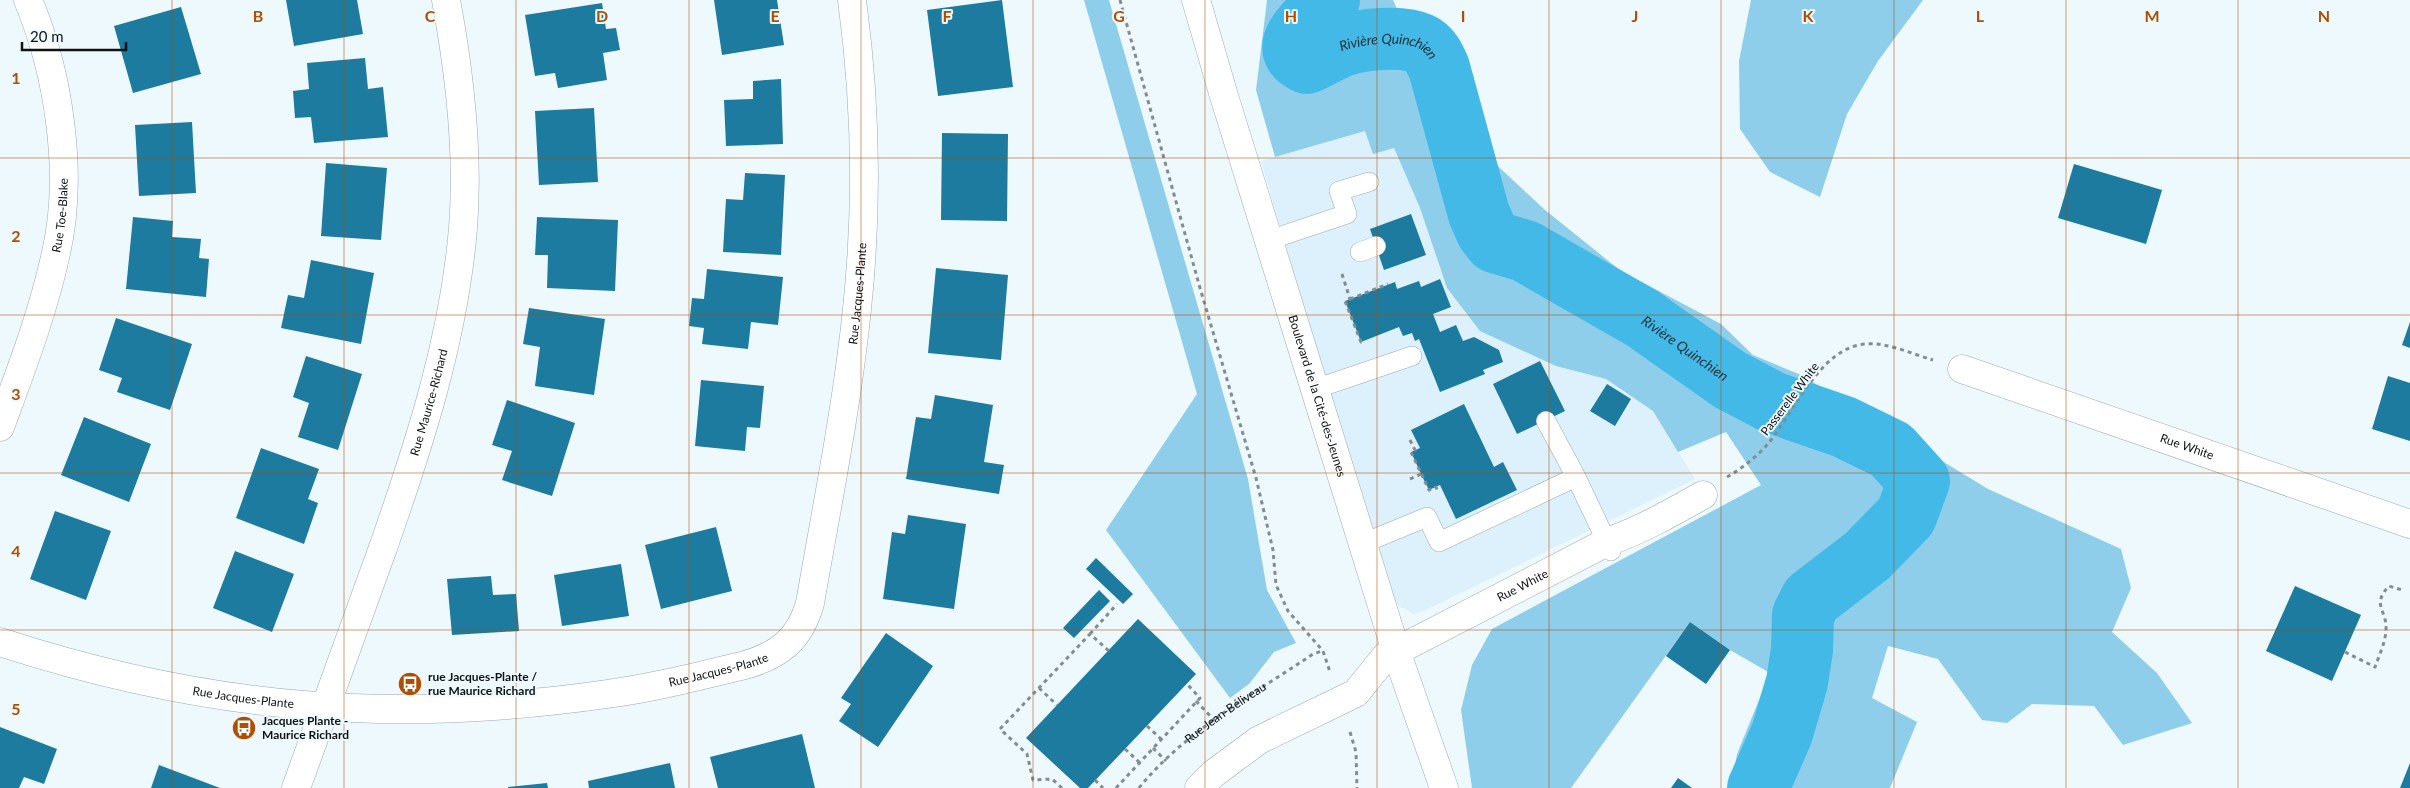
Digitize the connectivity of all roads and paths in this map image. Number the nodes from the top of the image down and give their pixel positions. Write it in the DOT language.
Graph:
graph roads {
  1 [pos="28,0"];
  2 [pos="446,0"];
  3 [pos="852,0"];
  4 [pos="1120,0"];
  5 [pos="1196,0"];
  6 [pos="1368,182"];
  7 [pos="1268,240"];
  8 [pos="1340,268"];
  9 [pos="1388,284"];
  10 [pos="1350,299"];
  11 [pos="1366,346"];
  12 [pos="1412,356"];
  13 [pos="1962,370"];
  14 [pos="1315,388"];
  15 [pos="1546,420"];
  16 [pos="0,427"];
  17 [pos="1410,440"];
  18 [pos="1421,474"];
  19 [pos="1576,477"];
  20 [pos="1410,479"];
  21 [pos="1724,480"];
  22 [pos="1440,494"];
  23 [pos="1703,495"];
  24 [pos="2410,524"];
  25 [pos="1364,543"];
  26 [pos="1609,547"];
  27 [pos="2402,590"];
  28 [pos="1117,604"];
  29 [pos="1090,634"];
  30 [pos="0,642"];
  31 [pos="1108,651"];
  32 [pos="1396,651"];
  33 [pos="2344,652"];
  34 [pos="1186,684"];
  35 [pos="1039,688"];
  36 [pos="1196,701"];
  37 [pos="1057,705"];
  38 [pos="327,708"];
  39 [pos="1214,720"];
  40 [pos="1147,726"];
  41 [pos="1161,739"];
  42 [pos="1153,748"];
  43 [pos="1125,749"];
  44 [pos="1356,752"];
  45 [pos="1166,760"];
  46 [pos="1140,763"];
  47 [pos="1095,780"];
  48 [pos="296,788"];
  49 [pos="1062,788"];
  50 [pos="1103,788"];
  51 [pos="1116,788"];
  52 [pos="1140,788"];
  53 [pos="1199,788"];
  54 [pos="1357,788"];
  55 [pos="1444,788"];
  1 -- 16 [label="street, Rue Toe-Blake"];
  2 -- 38 [label="street, Rue Maurice-Richard"];
  3 -- 38 [label="street, Rue Jacques-Plante"];
  4 -- 39 [label="path, Rue Jean-Béliveau"];
  5 -- 7 [label="street, Boulevard de la Cité-des-Jeunes"];
  6 -- 7 [label="lane"];
  7 -- 14 [label="street, Boulevard de la Cité-des-Jeunes"];
  8 -- 10 [label="path"];
  9 -- 10 [label="path"];
  10 -- 11 [label="path"];
  12 -- 14 [label="lane"];
  13 -- 21 [label="path, Passerelle White"];
  13 -- 24 [label="street, Rue White"];
  14 -- 25 [label="street, Boulevard de la Cité-des-Jeunes"];
  15 -- 19 [label="lane"];
  17 -- 18 [label="path"];
  18 -- 20 [label="path"];
  18 -- 22 [label="path"];
  19 -- 25 [label="lane"];
  19 -- 26 [label="lane"];
  23 -- 26 [label="street, Rue White"];
  25 -- 32 [label="street, Boulevard de la Cité-des-Jeunes"];
  26 -- 32 [label="street, Rue White"];
  27 -- 33 [label="path"];
  28 -- 29 [label="path"];
  29 -- 31 [label="path"];
  29 -- 35 [label="path"];
  30 -- 38 [label="street, Rue Jacques-Plante"];
  32 -- 53 [label="street, Rue White"];
  32 -- 55 [label="street, Boulevard de la Cité-des-Jeunes"];
  34 -- 36 [label="path"];
  35 -- 37 [label="path"];
  35 -- 49 [label="path"];
  36 -- 39 [label="path"];
  36 -- 41 [label="path"];
  38 -- 48 [label="street, Rue Maurice-Richard"];
  39 -- 45 [label="path, Rue Jean-Béliveau"];
  40 -- 41 [label="path"];
  41 -- 42 [label="path"];
  42 -- 45 [label="path"];
  42 -- 46 [label="path"];
  43 -- 46 [label="path"];
  44 -- 54 [label="path"];
  45 -- 52 [label="path, Rue Jean-Béliveau"];
  46 -- 51 [label="path"];
  47 -- 50 [label="path"];
}
